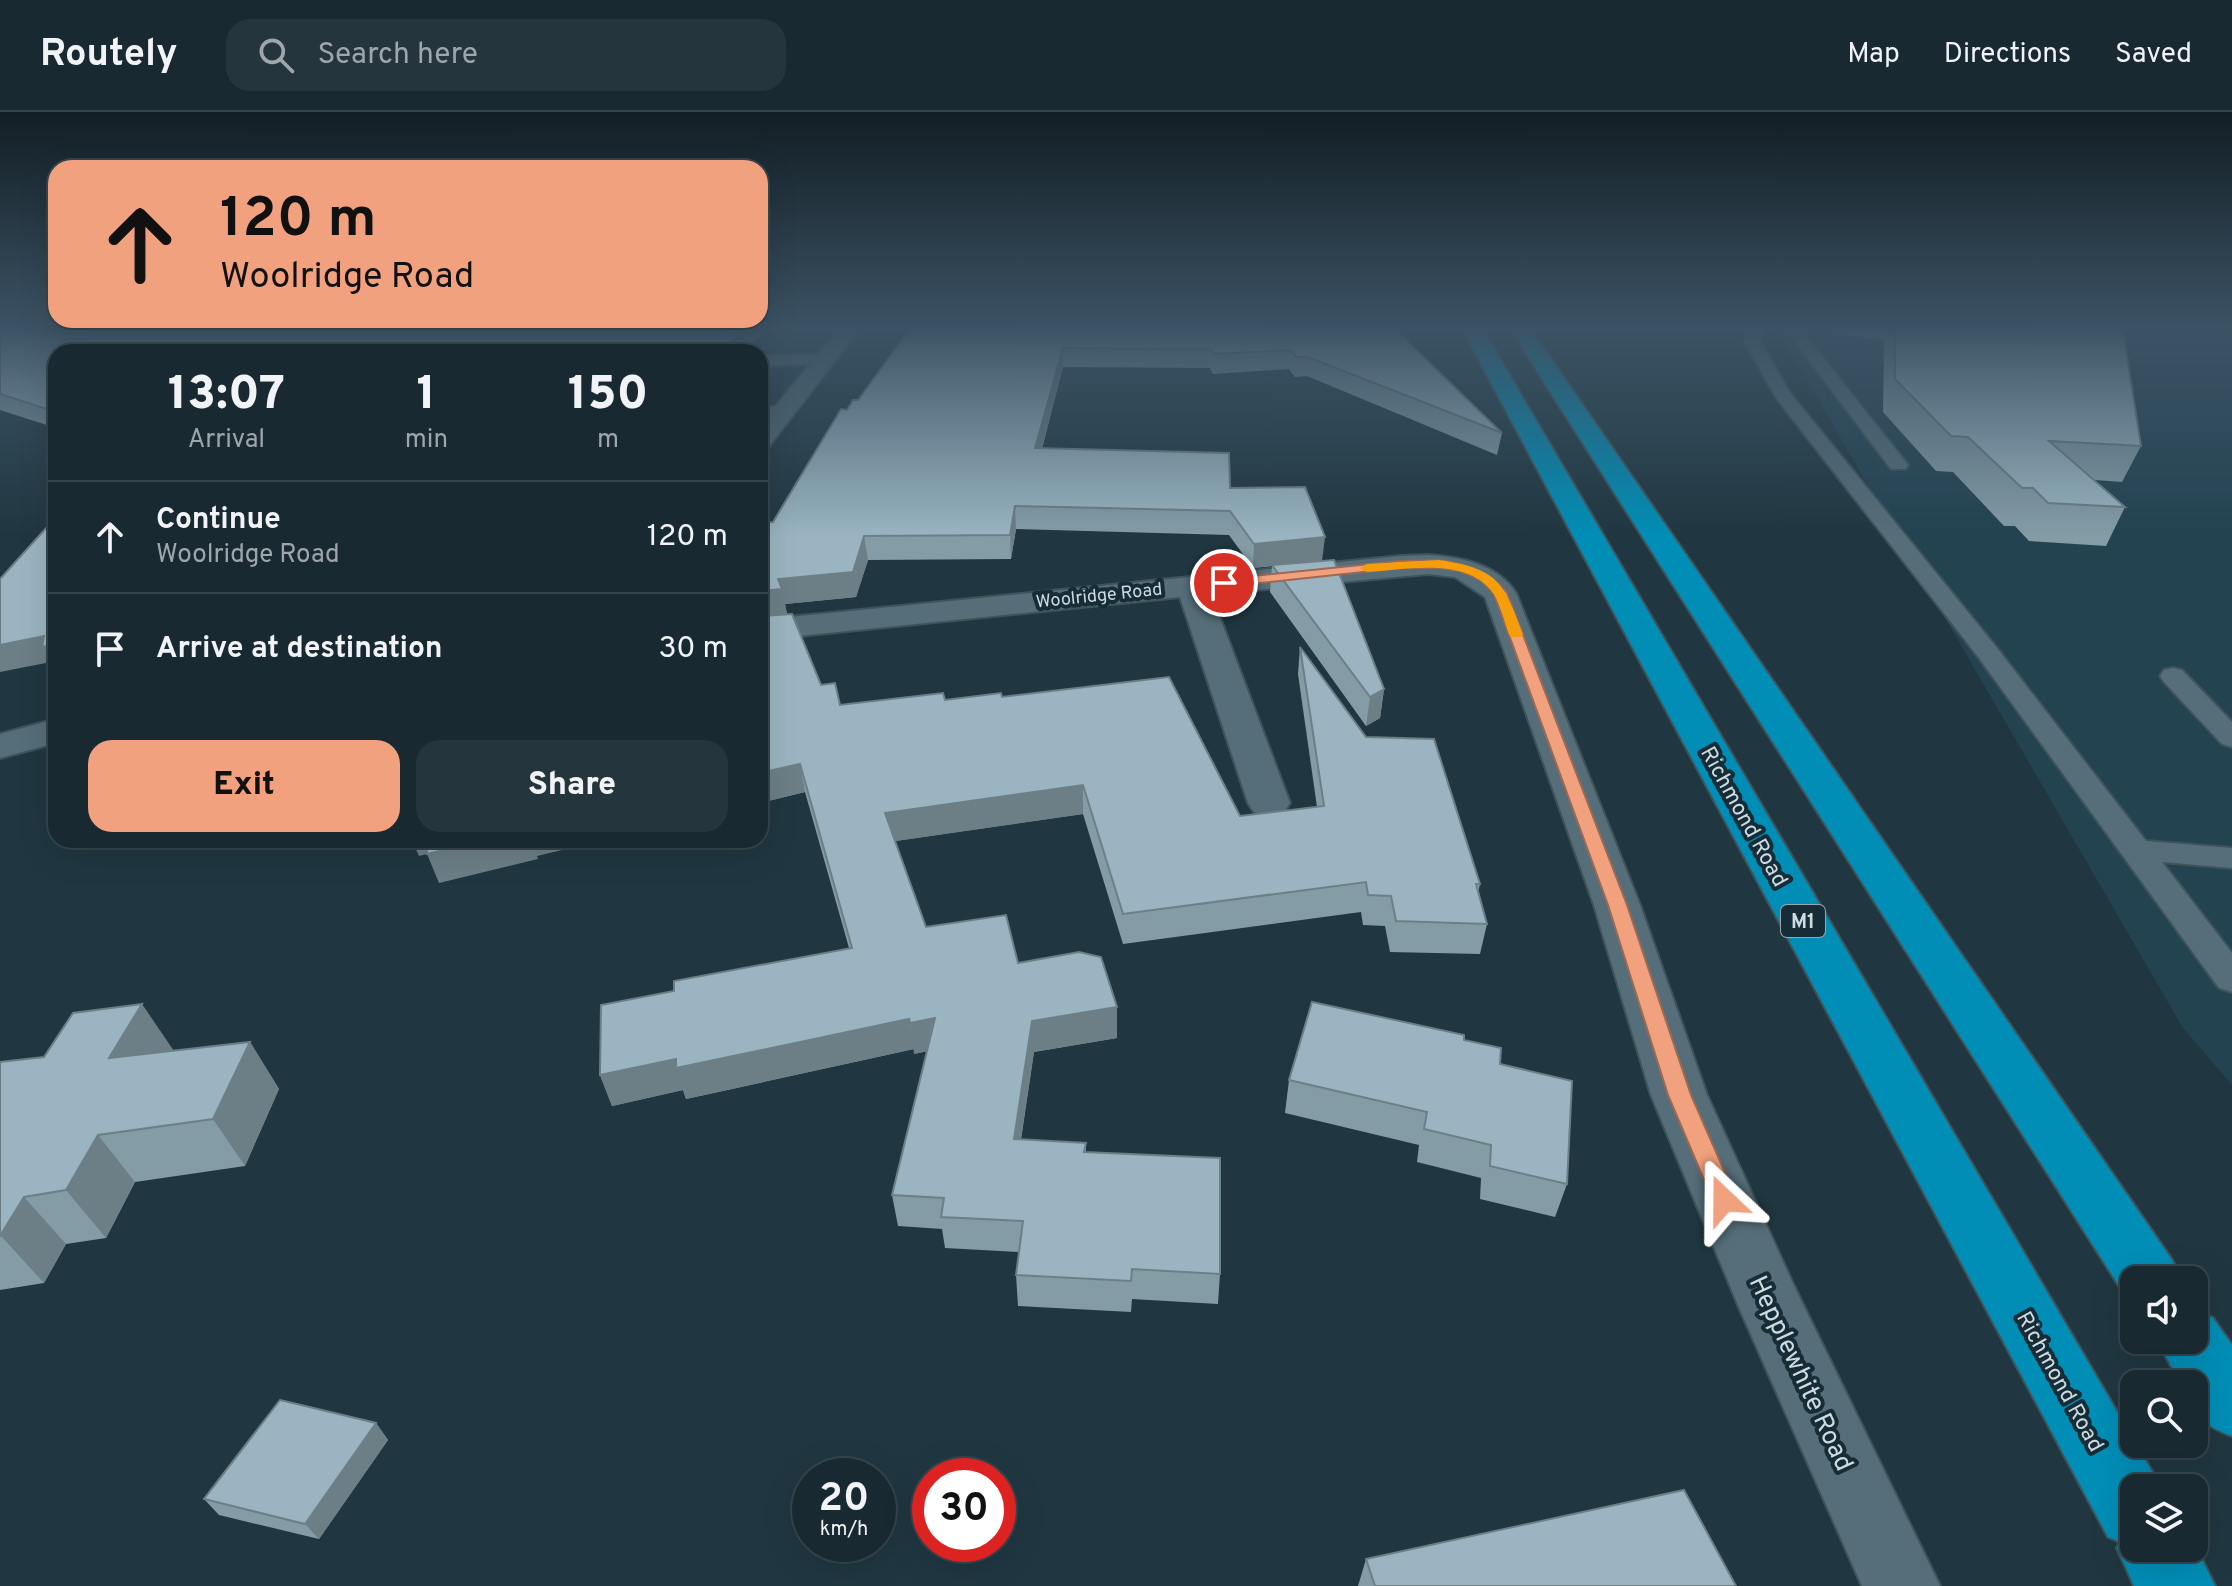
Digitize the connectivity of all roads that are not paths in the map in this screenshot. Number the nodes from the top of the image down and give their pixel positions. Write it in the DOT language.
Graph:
graph roads {
  1 [pos="1511,399"];
  2 [pos="1567,399"];
  3 [pos="1786,399"];
  4 [pos="1847,399"];
  5 [pos="1898,465"];
  6 [pos="1439,564"];
  7 [pos="1192,586"];
  8 [pos="768,629"];
  9 [pos="2173,676"];
  10 [pos="48,733"];
  11 [pos="2232,738"];
  12 [pos="0,746"];
  13 [pos="1269,803"];
  14 [pos="2137,850"];
  15 [pos="2232,858"];
  16 [pos="2232,979"];
  17 [pos="2141,1266"];
  18 [pos="2199,1354"];
  19 [pos="2232,1403"];
  20 [pos="2120,1486"];
  21 [pos="2163,1562"];
  22 [pos="1901,1586"];
  23 [pos="2176,1586"];
  1 -- 20 [label="highway, Richmond Road / M1"];
  2 -- 17 [label="highway"];
  3 -- 14 [label="lane"];
  4 -- 5 [label="lane"];
  6 -- 7 [label="street, Woolridge Road"];
  6 -- 22 [label="street, Hepplewhite Road"];
  7 -- 8 [label="street, Woolridge Road"];
  7 -- 13 [label="street"];
  9 -- 11 [label="lane"];
  10 -- 12 [label="street"];
  14 -- 15 [label="lane"];
  14 -- 16 [label="lane"];
  18 -- 19 [label="highway"];
  21 -- 23 [label="highway"];
}
